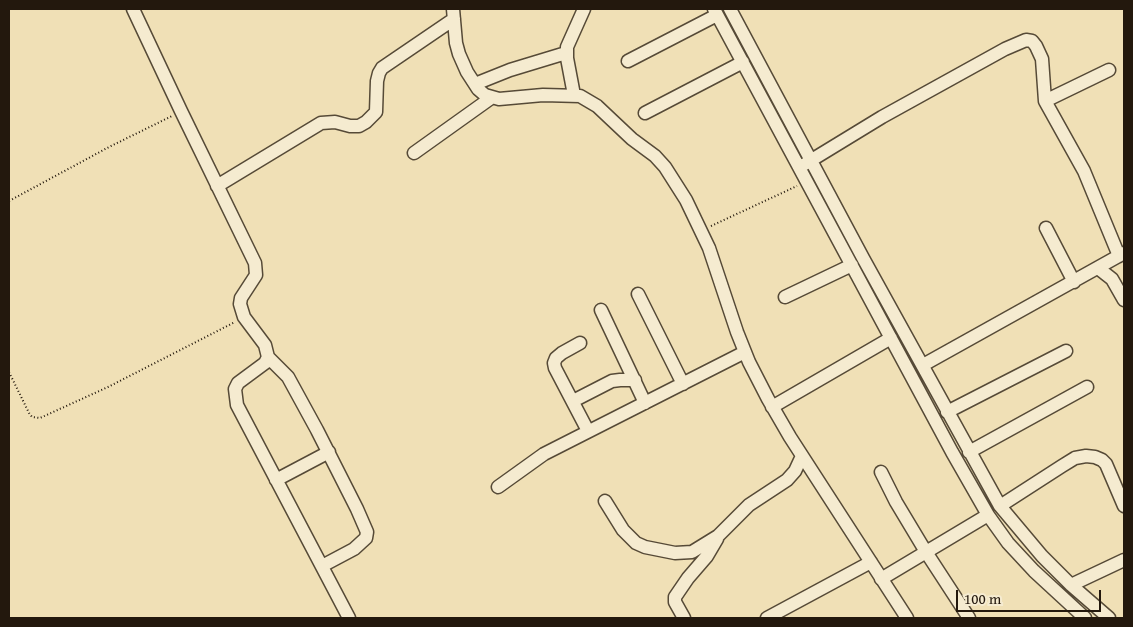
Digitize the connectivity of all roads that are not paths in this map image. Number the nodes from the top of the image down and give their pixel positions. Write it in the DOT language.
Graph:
graph roads {
  1 [pos="133,9"];
  2 [pos="584,9"];
  3 [pos="730,9"];
  4 [pos="715,12"];
  5 [pos="453,14"];
  6 [pos="566,53"];
  7 [pos="628,61"];
  8 [pos="743,62"];
  9 [pos="1109,70"];
  10 [pos="475,84"];
  11 [pos="574,95"];
  12 [pos="491,98"];
  13 [pos="1045,101"];
  14 [pos="645,113"];
  15 [pos="414,153"];
  16 [pos="805,164"];
  17 [pos="217,186"];
  18 [pos="1046,228"];
  19 [pos="1121,255"];
  20 [pos="852,264"];
  21 [pos="1098,268"];
  22 [pos="1074,282"];
  23 [pos="638,294"];
  24 [pos="785,297"];
  25 [pos="1124,300"];
  26 [pos="601,310"];
  27 [pos="892,338"];
  28 [pos="580,343"];
  29 [pos="1066,351"];
  30 [pos="745,352"];
  31 [pos="268,357"];
  32 [pos="923,365"];
  33 [pos="634,380"];
  34 [pos="683,384"];
  35 [pos="1087,387"];
  36 [pos="572,401"];
  37 [pos="645,403"];
  38 [pos="772,407"];
  39 [pos="947,412"];
  40 [pos="588,431"];
  41 [pos="329,452"];
  42 [pos="969,452"];
  43 [pos="802,456"];
  44 [pos="881,472"];
  45 [pos="276,480"];
  46 [pos="498,487"];
  47 [pos="605,501"];
  48 [pos="1000,506"];
  49 [pos="1124,506"];
  50 [pos="988,515"];
  51 [pos="718,536"];
  52 [pos="926,552"];
  53 [pos="1124,560"];
  54 [pos="871,562"];
  55 [pos="322,566"];
  56 [pos="881,579"];
  57 [pos="1071,586"];
  58 [pos="349,618"];
  59 [pos="684,618"];
  60 [pos="767,618"];
  61 [pos="906,618"];
  62 [pos="969,618"];
  63 [pos="1085,618"];
  64 [pos="1108,618"];
  1 -- 17 [label="street"];
  2 -- 6 [label="street"];
  3 -- 16 [label="street"];
  4 -- 7 [label="street"];
  4 -- 8 [label="street"];
  5 -- 10 [label="street"];
  5 -- 17 [label="street"];
  6 -- 10 [label="street"];
  6 -- 11 [label="street"];
  8 -- 14 [label="street"];
  8 -- 16 [label="street"];
  9 -- 13 [label="street"];
  10 -- 12 [label="street"];
  11 -- 12 [label="street"];
  11 -- 30 [label="street"];
  12 -- 15 [label="street"];
  13 -- 16 [label="street"];
  13 -- 19 [label="street"];
  16 -- 20 [label="street"];
  16 -- 32 [label="street"];
  17 -- 31 [label="street"];
  18 -- 22 [label="street"];
  19 -- 21 [label="street"];
  20 -- 24 [label="street"];
  20 -- 27 [label="street"];
  21 -- 22 [label="street"];
  21 -- 25 [label="street"];
  22 -- 32 [label="street"];
  23 -- 34 [label="street"];
  26 -- 33 [label="street"];
  27 -- 38 [label="street"];
  27 -- 50 [label="street"];
  28 -- 36 [label="street"];
  29 -- 39 [label="street"];
  30 -- 34 [label="street"];
  30 -- 38 [label="street"];
  31 -- 41 [label="street"];
  31 -- 45 [label="street"];
  32 -- 39 [label="street"];
  33 -- 36 [label="street"];
  33 -- 37 [label="street"];
  34 -- 37 [label="street"];
  35 -- 42 [label="street"];
  36 -- 40 [label="street"];
  37 -- 40 [label="street"];
  38 -- 43 [label="street"];
  39 -- 42 [label="street"];
  40 -- 46 [label="street"];
  41 -- 45 [label="street"];
  41 -- 55 [label="street"];
  42 -- 48 [label="street"];
  43 -- 51 [label="street"];
  43 -- 54 [label="street"];
  44 -- 52 [label="street"];
  45 -- 55 [label="street"];
  47 -- 51 [label="street"];
  48 -- 49 [label="street"];
  48 -- 57 [label="street"];
  50 -- 52 [label="street"];
  50 -- 63 [label="street"];
  51 -- 59 [label="street"];
  52 -- 56 [label="street"];
  52 -- 62 [label="street"];
  53 -- 57 [label="street"];
  54 -- 56 [label="street"];
  54 -- 60 [label="street"];
  55 -- 58 [label="street"];
  56 -- 61 [label="street"];
  57 -- 64 [label="street"];
}
